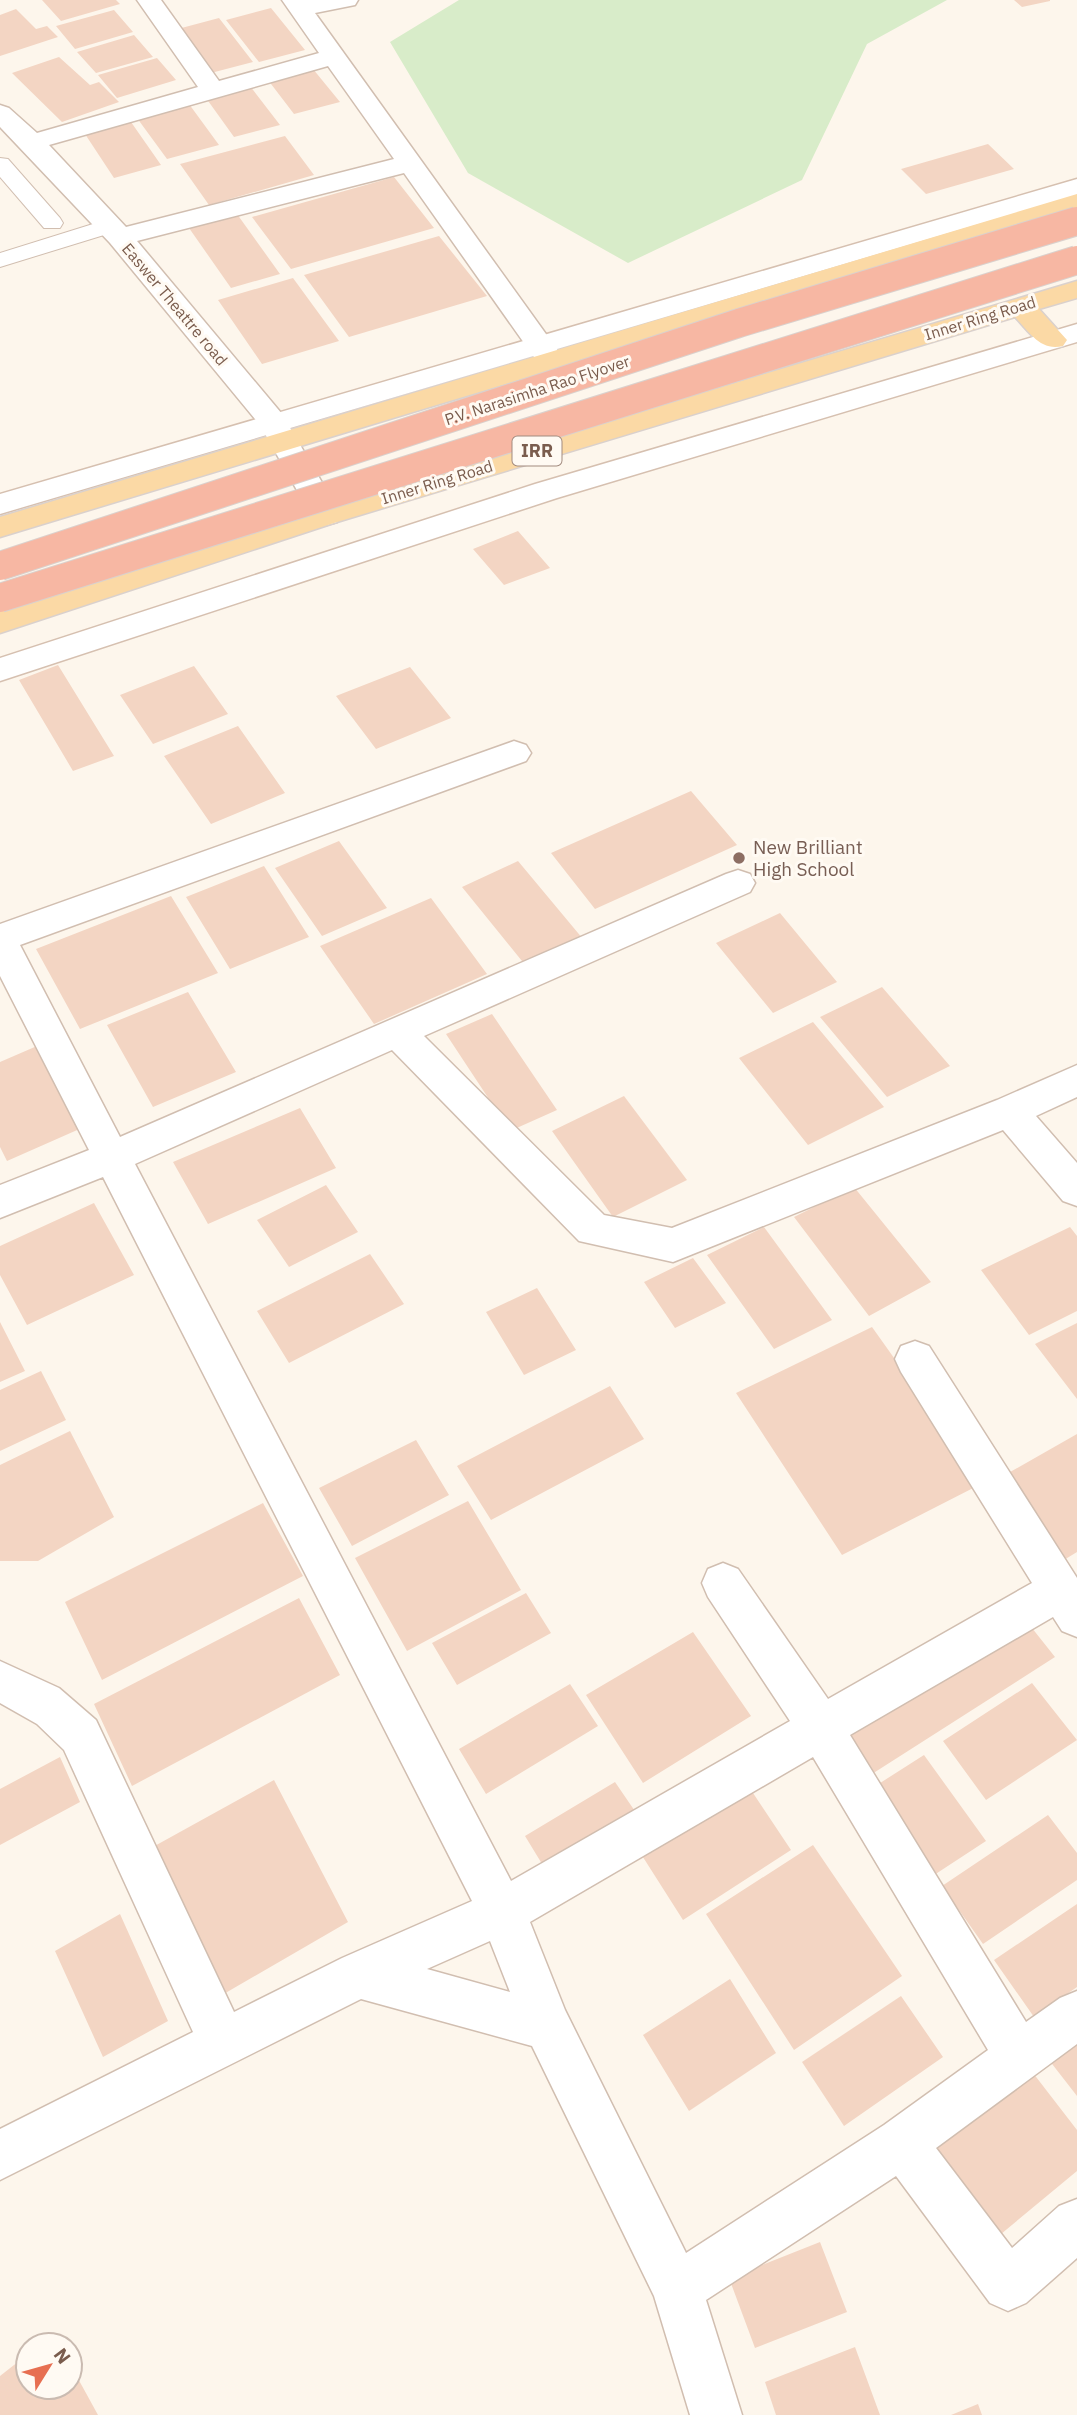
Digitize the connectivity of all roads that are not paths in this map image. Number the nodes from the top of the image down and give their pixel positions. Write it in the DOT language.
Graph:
graph roads {
  1 [pos="149,0"];
  2 [pos="346,0"];
  3 [pos="296,4"];
  4 [pos="334,56"];
  5 [pos="213,90"];
  6 [pos="2,118"];
  7 [pos="32,142"];
  8 [pos="411,163"];
  9 [pos="0,164"];
  10 [pos="1077,187"];
  11 [pos="1077,202"];
  12 [pos="1077,221"];
  13 [pos="52,223"];
  14 [pos="108,224"];
  15 [pos="0,239"];
  16 [pos="0,260"];
  17 [pos="1077,260"];
  18 [pos="1077,289"];
  19 [pos="1020,306"];
  20 [pos="1065,337"];
  21 [pos="545,354"];
  22 [pos="279,432"];
  23 [pos="0,509"];
  24 [pos="326,515"];
  25 [pos="0,566"];
  26 [pos="0,598"];
  27 [pos="0,622"];
  28 [pos="0,670"];
  29 [pos="514,753"];
  30 [pos="738,883"];
  31 [pos="0,940"];
  32 [pos="397,1032"];
  33 [pos="1077,1080"];
  34 [pos="1010,1111"];
  35 [pos="110,1158"];
  36 [pos="1077,1190"];
  37 [pos="0,1202"];
  38 [pos="915,1359"];
  39 [pos="723,1583"];
  40 [pos="1068,1603"];
  41 [pos="0,1682"];
  42 [pos="821,1728"];
  43 [pos="502,1912"];
  44 [pos="359,1975"];
  45 [pos="1077,2015"];
  46 [pos="548,2026"];
  47 [pos="223,2043"];
  48 [pos="1020,2057"];
  49 [pos="902,2143"];
  50 [pos="0,2155"];
  51 [pos="1077,2224"];
  52 [pos="677,2289"];
  53 [pos="716,2415"];
  1 -- 5 [label="street"];
  2 -- 3 [label="street"];
  3 -- 4 [label="street"];
  4 -- 5 [label="street"];
  4 -- 8 [label="street"];
  5 -- 7 [label="street"];
  6 -- 7 [label="street, Easwer Theattre road"];
  7 -- 14 [label="street, Easwer Theattre road"];
  8 -- 14 [label="street"];
  8 -- 21 [label="street"];
  9 -- 13 [label="lane"];
  10 -- 21 [label="street"];
  11 -- 21 [label="main road"];
  12 -- 25 [label="highway, P.V. Narasimha Rao Flyover, bridge"];
  13 -- 14 [label="lane"];
  13 -- 15 [label="lane"];
  14 -- 16 [label="lane"];
  14 -- 22 [label="street, Easwer Theattre road"];
  17 -- 26 [label="highway, P.V. Narasimha Rao Flyover, bridge"];
  18 -- 19 [label="main road, Inner Ring Road / IRR"];
  19 -- 20 [label="main road"];
  19 -- 24 [label="main road, Inner Ring Road / IRR"];
  20 -- 28 [label="street"];
  21 -- 22 [label="main road"];
  22 -- 23 [label="main road"];
  22 -- 24 [label="street, Easwer Theattre road"];
  24 -- 27 [label="main road, Inner Ring Road / IRR"];
  29 -- 31 [label="street"];
  30 -- 32 [label="street"];
  31 -- 35 [label="street"];
  32 -- 34 [label="street"];
  32 -- 35 [label="street"];
  33 -- 34 [label="street"];
  34 -- 36 [label="street"];
  35 -- 37 [label="street"];
  35 -- 43 [label="street"];
  38 -- 40 [label="street"];
  39 -- 42 [label="street"];
  40 -- 42 [label="street"];
  41 -- 47 [label="street"];
  42 -- 43 [label="street"];
  42 -- 48 [label="street"];
  43 -- 44 [label="street"];
  43 -- 46 [label="street"];
  44 -- 46 [label="street"];
  44 -- 47 [label="street"];
  45 -- 48 [label="street"];
  46 -- 52 [label="street"];
  47 -- 50 [label="street"];
  48 -- 49 [label="street"];
  49 -- 51 [label="street"];
  49 -- 52 [label="street"];
  52 -- 53 [label="street"];
}
